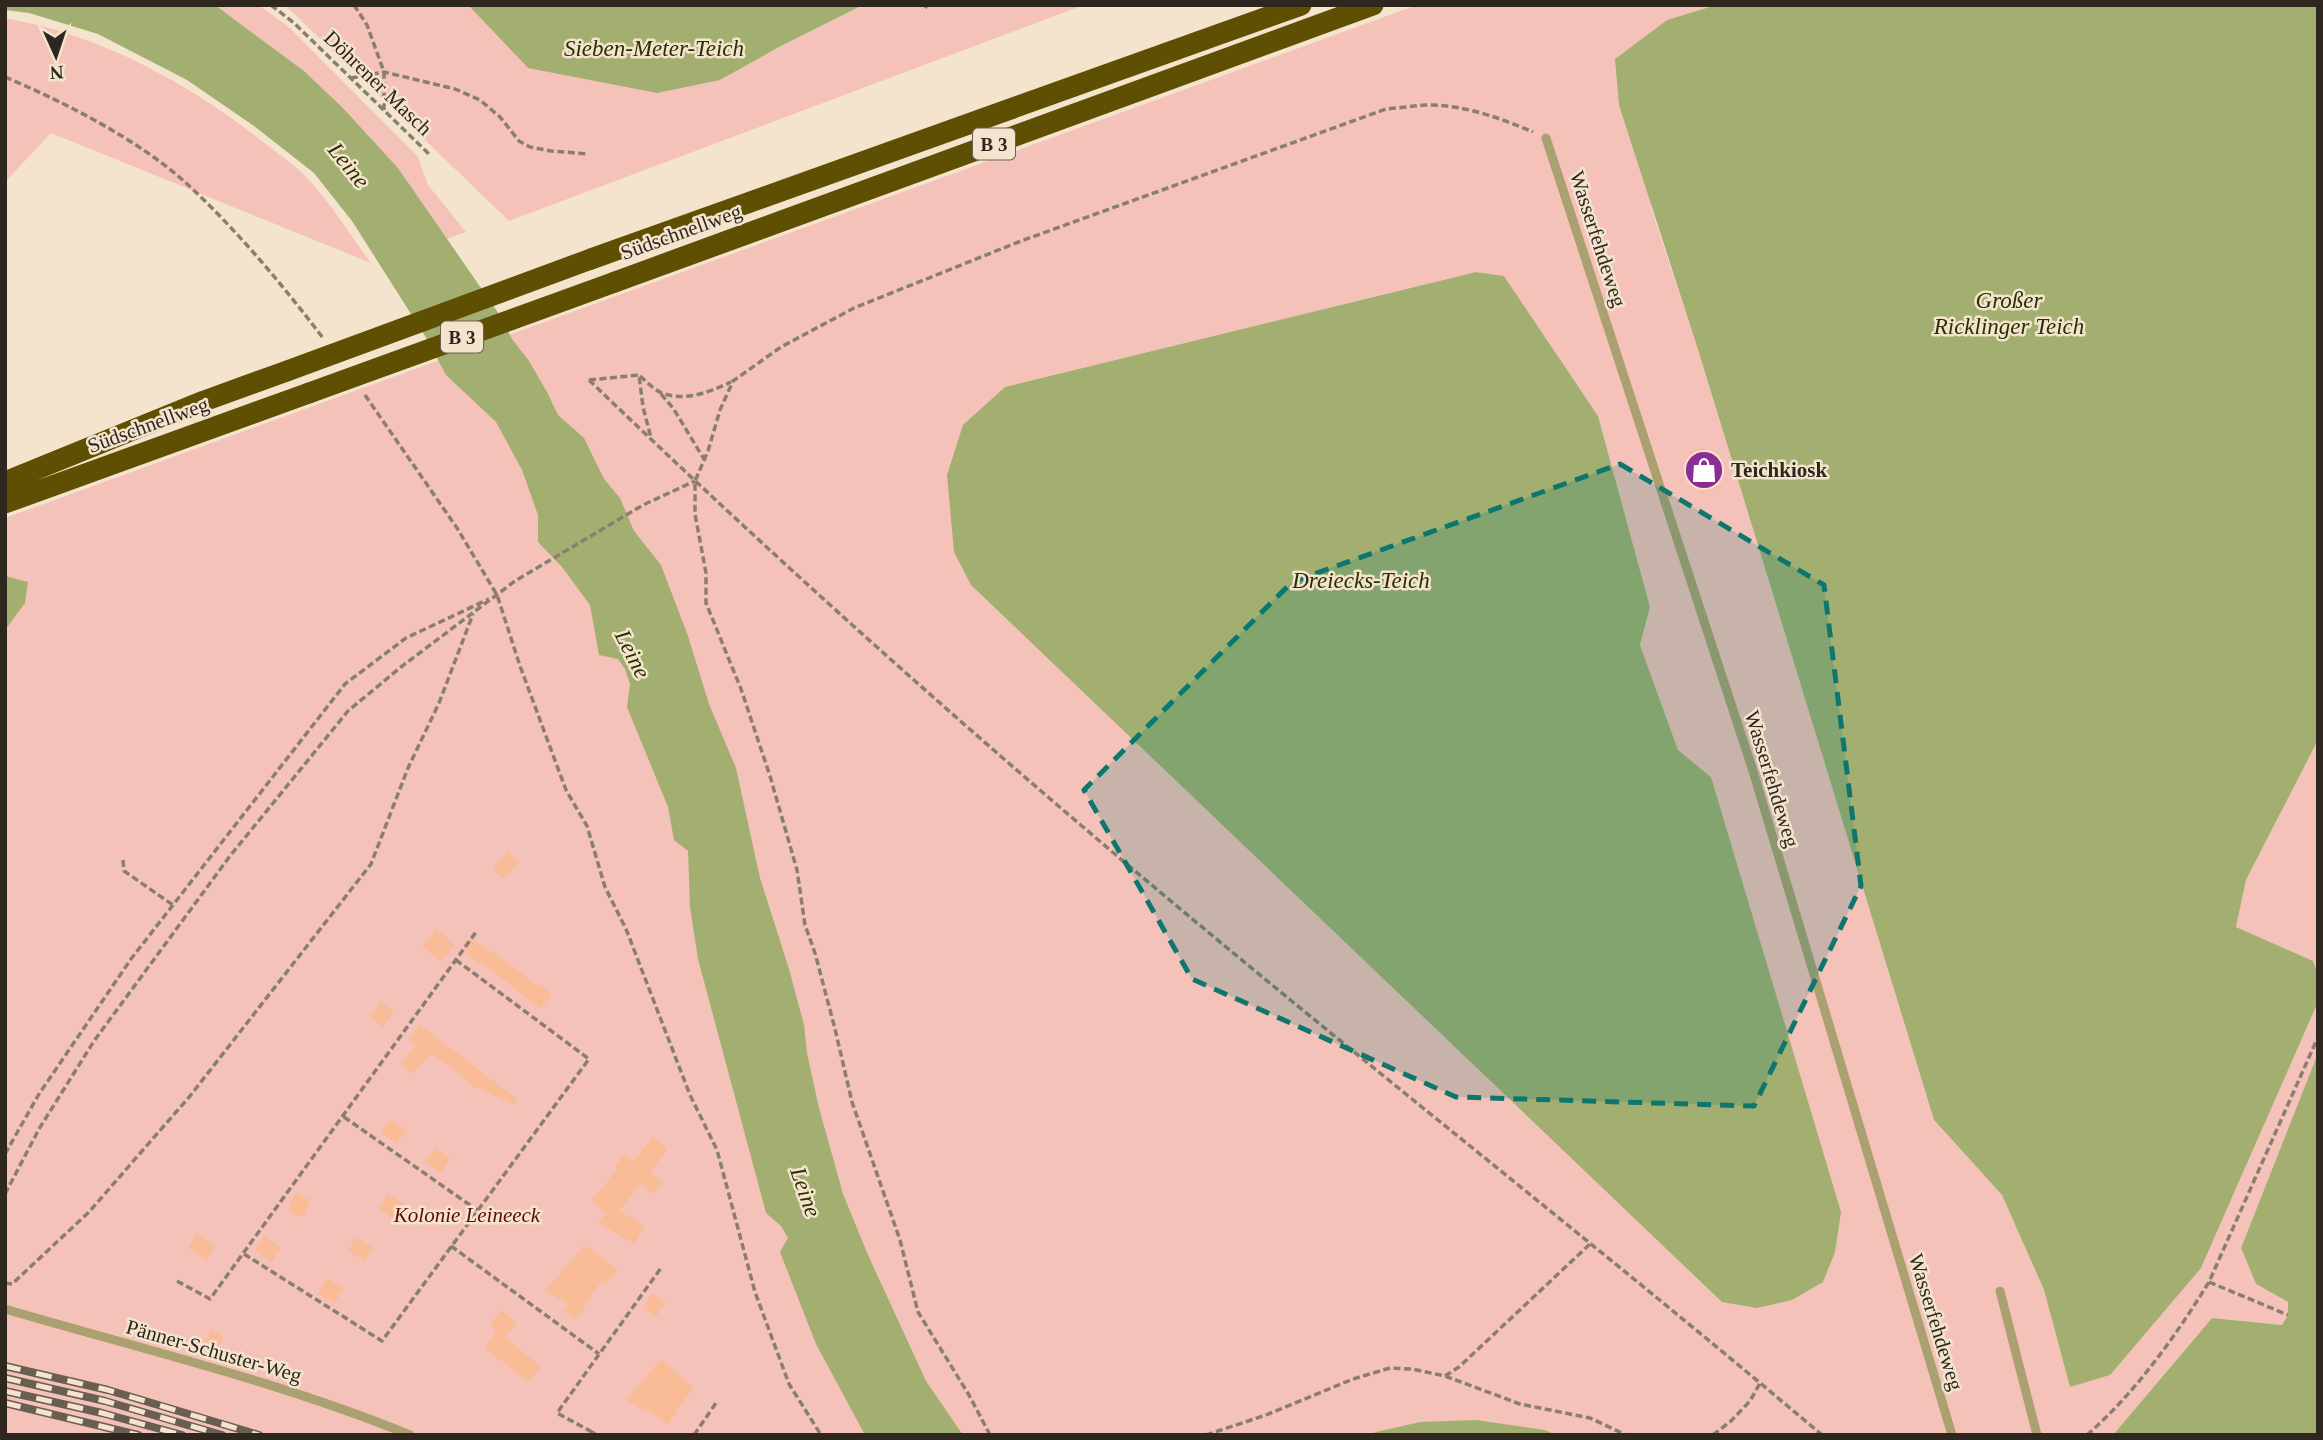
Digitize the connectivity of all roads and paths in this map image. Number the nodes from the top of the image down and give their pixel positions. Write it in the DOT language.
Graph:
graph roads {
  1 [pos="271,5"];
  2 [pos="354,5"];
  3 [pos="1301,5"];
  4 [pos="1373,5"];
  5 [pos="384,72"];
  6 [pos="5,77"];
  7 [pos="351,78"];
  8 [pos="384,110"];
  9 [pos="1546,138"];
  10 [pos="588,154"];
  11 [pos="431,156"];
  12 [pos="326,342"];
  13 [pos="639,375"];
  14 [pos="733,381"];
  15 [pos="359,386"];
  16 [pos="660,393"];
  17 [pos="651,440"];
  18 [pos="704,459"];
  19 [pos="695,481"];
  20 [pos="5,482"];
  21 [pos="5,503"];
  22 [pos="497,595"];
  23 [pos="474,612"];
  24 [pos="123,860"];
  25 [pos="173,905"];
  26 [pos="476,932"];
  27 [pos="456,960"];
  28 [pos="2318,1037"];
  29 [pos="343,1116"];
  30 [pos="5,1154"];
  31 [pos="5,1194"];
  32 [pos="477,1210"];
  33 [pos="1590,1244"];
  34 [pos="450,1246"];
  35 [pos="244,1254"];
  36 [pos="661,1268"];
  37 [pos="177,1281"];
  38 [pos="2209,1282"];
  39 [pos="5,1283"];
  40 [pos="2000,1291"];
  41 [pos="5,1309"];
  42 [pos="2288,1315"];
  43 [pos="599,1354"];
  44 [pos="1445,1376"];
  45 [pos="1760,1382"];
  46 [pos="716,1403"];
  47 [pos="593,1434"];
  48 [pos="410,1435"];
  49 [pos="694,1435"];
  50 [pos="821,1435"];
  51 [pos="990,1435"];
  52 [pos="1206,1435"];
  53 [pos="1626,1435"];
  54 [pos="1713,1435"];
  55 [pos="1822,1435"];
  56 [pos="1952,1435"];
  57 [pos="2037,1435"];
  58 [pos="2087,1435"];
  1 -- 7 [label="path, Döhrener Masch"];
  2 -- 5 [label="path"];
  3 -- 20 [label="highway, Südschnellweg / B 3, bridge"];
  4 -- 21 [label="highway, Südschnellweg / B 3, bridge"];
  5 -- 7 [label="path"];
  5 -- 8 [label="path"];
  5 -- 10 [label="path"];
  6 -- 12 [label="path"];
  7 -- 8 [label="path, Döhrener Masch"];
  8 -- 11 [label="path, Döhrener Masch"];
  9 -- 14 [label="path"];
  9 -- 56 [label="lane, Wasserfehdeweg"];
  13 -- 16 [label="path"];
  13 -- 17 [label="path"];
  13 -- 17 [label="path"];
  14 -- 16 [label="path"];
  14 -- 18 [label="path"];
  15 -- 22 [label="path"];
  16 -- 18 [label="path"];
  17 -- 19 [label="path"];
  18 -- 19 [label="path"];
  19 -- 22 [label="path"];
  19 -- 33 [label="path"];
  19 -- 51 [label="path"];
  22 -- 23 [label="path"];
  22 -- 25 [label="path"];
  22 -- 50 [label="path"];
  23 -- 31 [label="path"];
  23 -- 39 [label="path"];
  24 -- 25 [label="path"];
  25 -- 30 [label="path"];
  26 -- 27 [label="path"];
  27 -- 29 [label="path"];
  27 -- 32 [label="path"];
  28 -- 38 [label="path"];
  29 -- 32 [label="path"];
  29 -- 35 [label="path"];
  32 -- 34 [label="path"];
  33 -- 44 [label="path"];
  33 -- 45 [label="path"];
  34 -- 35 [label="path"];
  34 -- 43 [label="path"];
  35 -- 37 [label="path"];
  36 -- 43 [label="path"];
  38 -- 42 [label="path"];
  38 -- 58 [label="path"];
  40 -- 57 [label="lane"];
  41 -- 48 [label="lane, Pänner-Schuster-Weg"];
  43 -- 47 [label="path"];
  44 -- 52 [label="path"];
  44 -- 53 [label="path"];
  45 -- 54 [label="path"];
  45 -- 55 [label="path"];
  46 -- 49 [label="path"];
}
